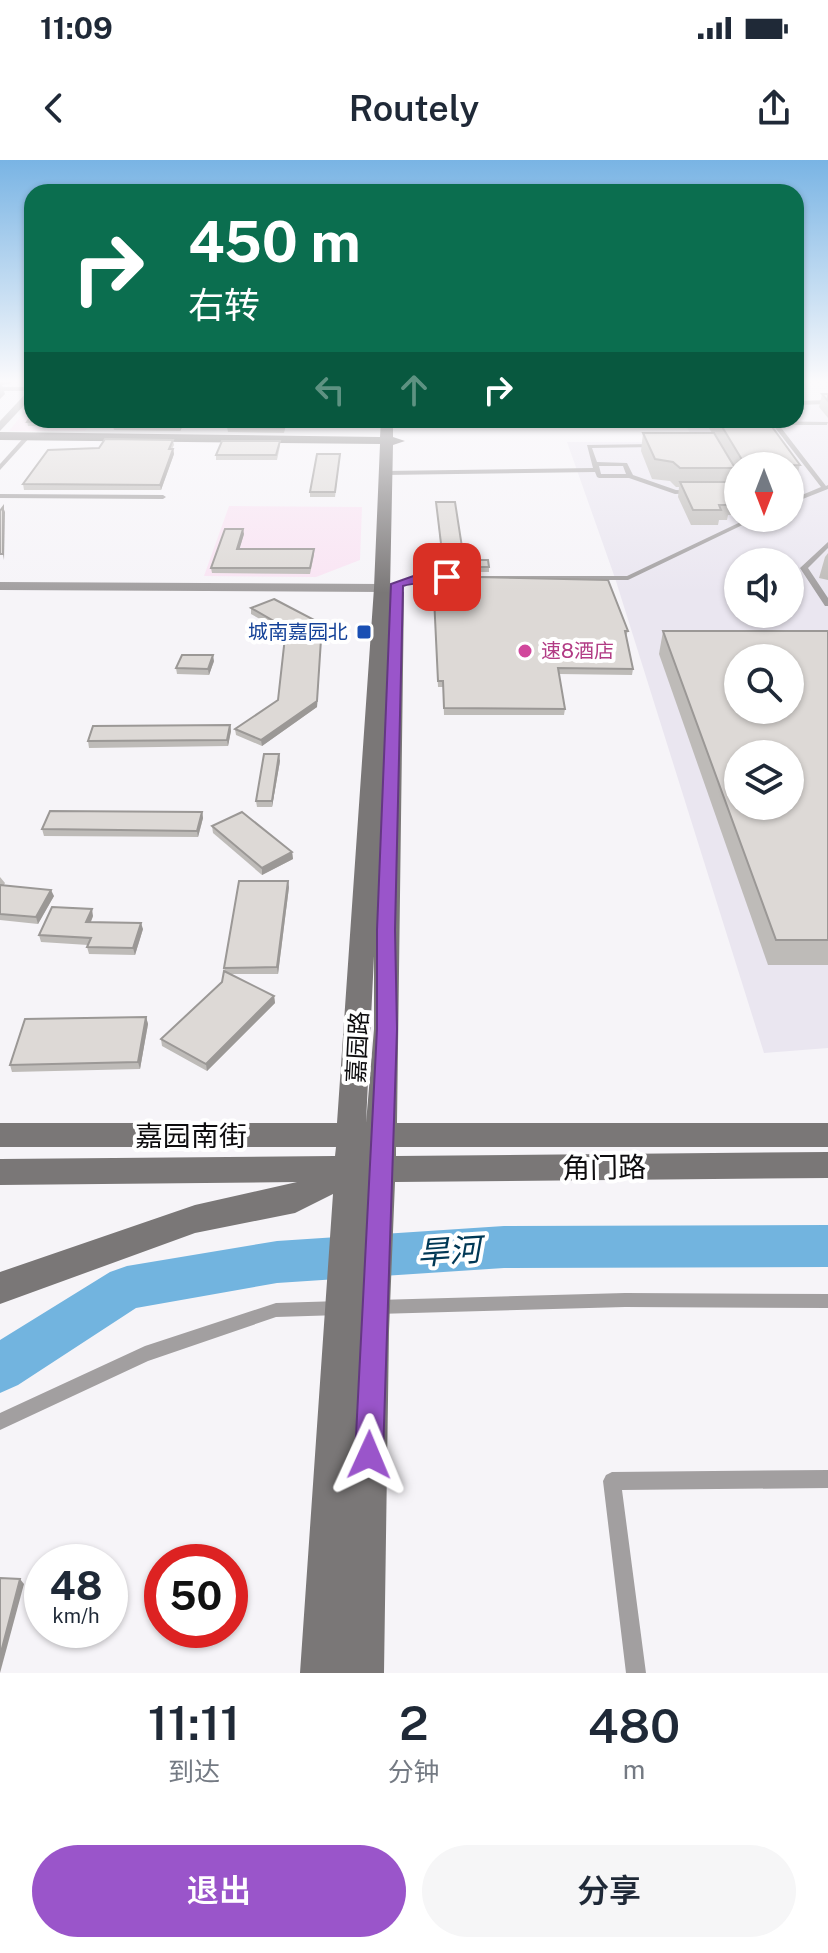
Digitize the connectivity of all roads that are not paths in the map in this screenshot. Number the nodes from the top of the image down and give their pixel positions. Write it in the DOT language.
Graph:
graph roads {
  1 [pos="14,452"];
  2 [pos="392,452"];
  3 [pos="591,452"];
  4 [pos="798,452"];
  5 [pos="595,467"];
  6 [pos="0,468"];
  7 [pos="391,473"];
  8 [pos="630,476"];
  9 [pos="826,487"];
  10 [pos="707,492"];
  11 [pos="0,496"];
  12 [pos="804,496"];
  13 [pos="163,497"];
  14 [pos="725,532"];
  15 [pos="828,544"];
  16 [pos="0,586"];
  17 [pos="389,586"];
  18 [pos="828,604"];
  19 [pos="0,1135"];
  20 [pos="828,1135"];
  21 [pos="368,1136"];
  22 [pos="828,1165"];
  23 [pos="0,1172"];
  24 [pos="364,1184"];
  25 [pos="0,1288"];
  26 [pos="828,1301"];
  27 [pos="356,1330"];
  28 [pos="0,1422"];
  29 [pos="828,1479"];
  30 [pos="321,1673"];
  31 [pos="363,1673"];
  32 [pos="636,1673"];
  1 -- 6 [label="lane"];
  2 -- 7 [label="main road, 嘉园路"];
  3 -- 5 [label="lane"];
  4 -- 9 [label="lane"];
  5 -- 7 [label="lane"];
  5 -- 8 [label="lane"];
  5 -- 8 [label="lane"];
  7 -- 17 [label="main road, 嘉园路"];
  8 -- 10 [label="lane"];
  9 -- 12 [label="lane"];
  11 -- 13 [label="lane"];
  14 -- 17 [label="lane"];
  15 -- 18 [label="lane"];
  16 -- 17 [label="street"];
  17 -- 21 [label="main road, 嘉园路"];
  19 -- 21 [label="main road, 嘉园南街"];
  20 -- 21 [label="main road, 角门路"];
  21 -- 24 [label="main road, 嘉园路"];
  22 -- 24 [label="main road, 角门路"];
  23 -- 24 [label="main road, 嘉园南街"];
  24 -- 25 [label="main road, 角门路"];
  24 -- 27 [label="main road, 嘉园路"];
  26 -- 28 [label="lane"];
  27 -- 30 [label="main road, 嘉园路"];
  27 -- 31 [label="main road, 嘉园路"];
  29 -- 32 [label="lane"];
}
